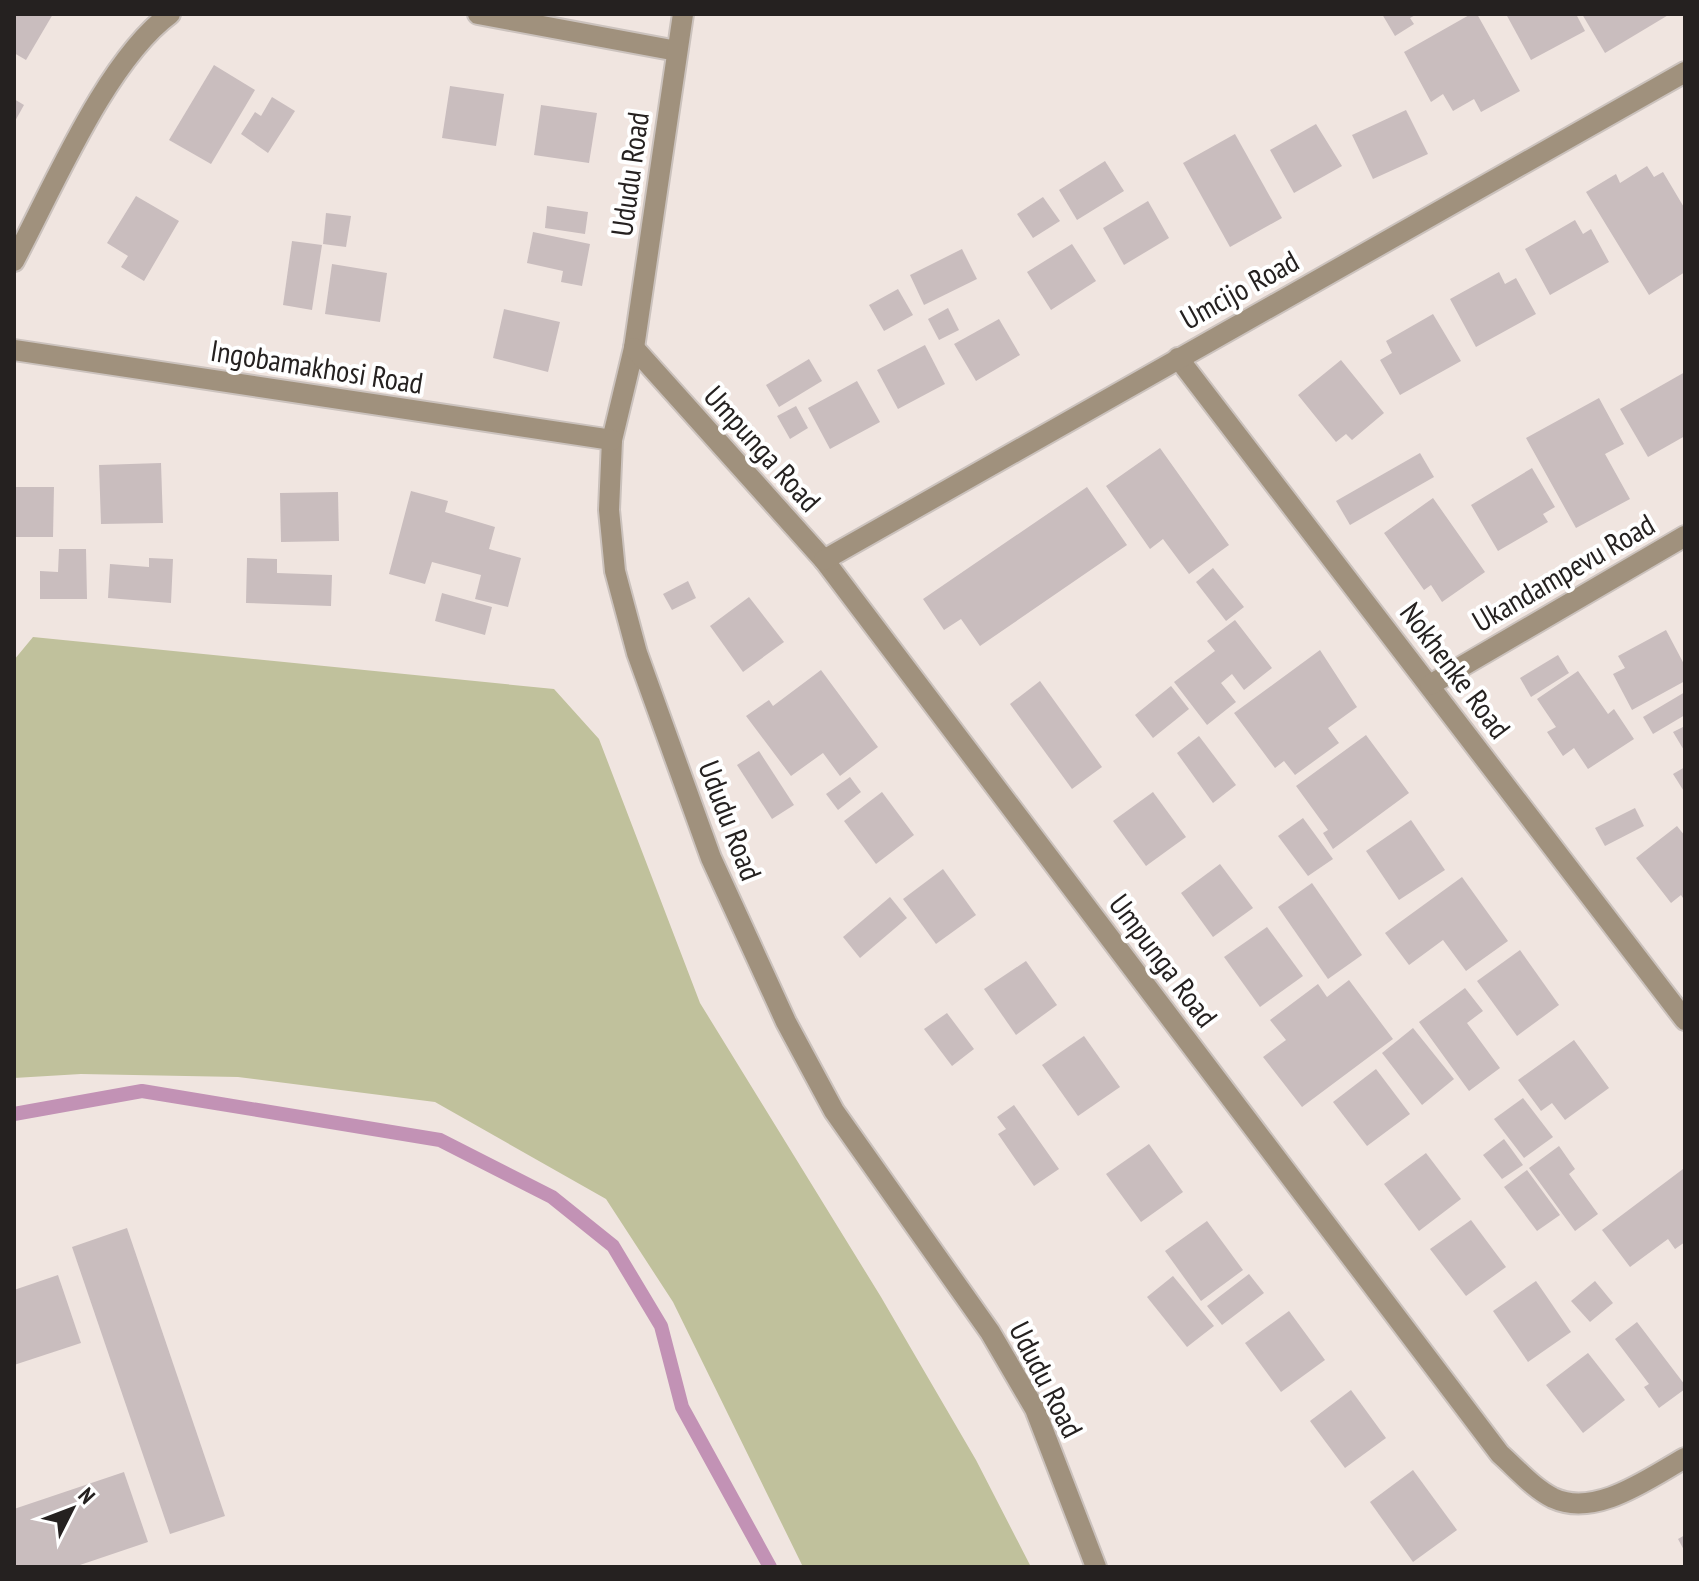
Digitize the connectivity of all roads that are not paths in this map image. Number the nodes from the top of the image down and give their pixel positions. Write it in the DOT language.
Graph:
graph roads {
  1 [pos="170,14"];
  2 [pos="478,14"];
  3 [pos="683,14"];
  4 [pos="677,51"];
  5 [pos="1685,72"];
  6 [pos="14,261"];
  7 [pos="634,348"];
  8 [pos="14,350"];
  9 [pos="1178,358"];
  10 [pos="612,440"];
  11 [pos="1685,536"];
  12 [pos="824,560"];
  13 [pos="1430,685"];
  14 [pos="1682,1011"];
  15 [pos="1685,1458"];
  16 [pos="1096,1567"];
  1 -- 6 [label="street"];
  2 -- 4 [label="street"];
  3 -- 4 [label="street, Ududu Road"];
  4 -- 7 [label="street, Ududu Road"];
  5 -- 9 [label="street, Umcijo Road"];
  7 -- 10 [label="street, Ududu Road"];
  7 -- 12 [label="street, Umpunga Road"];
  8 -- 10 [label="street, Ingobamakhosi Road"];
  9 -- 12 [label="street, Umcijo Road"];
  9 -- 13 [label="street, Nokhenke Road"];
  10 -- 16 [label="street, Ududu Road"];
  11 -- 13 [label="street, Ukandampevu Road"];
  12 -- 15 [label="street, Umpunga Road"];
  13 -- 14 [label="street, Nokhenke Road"];
}
